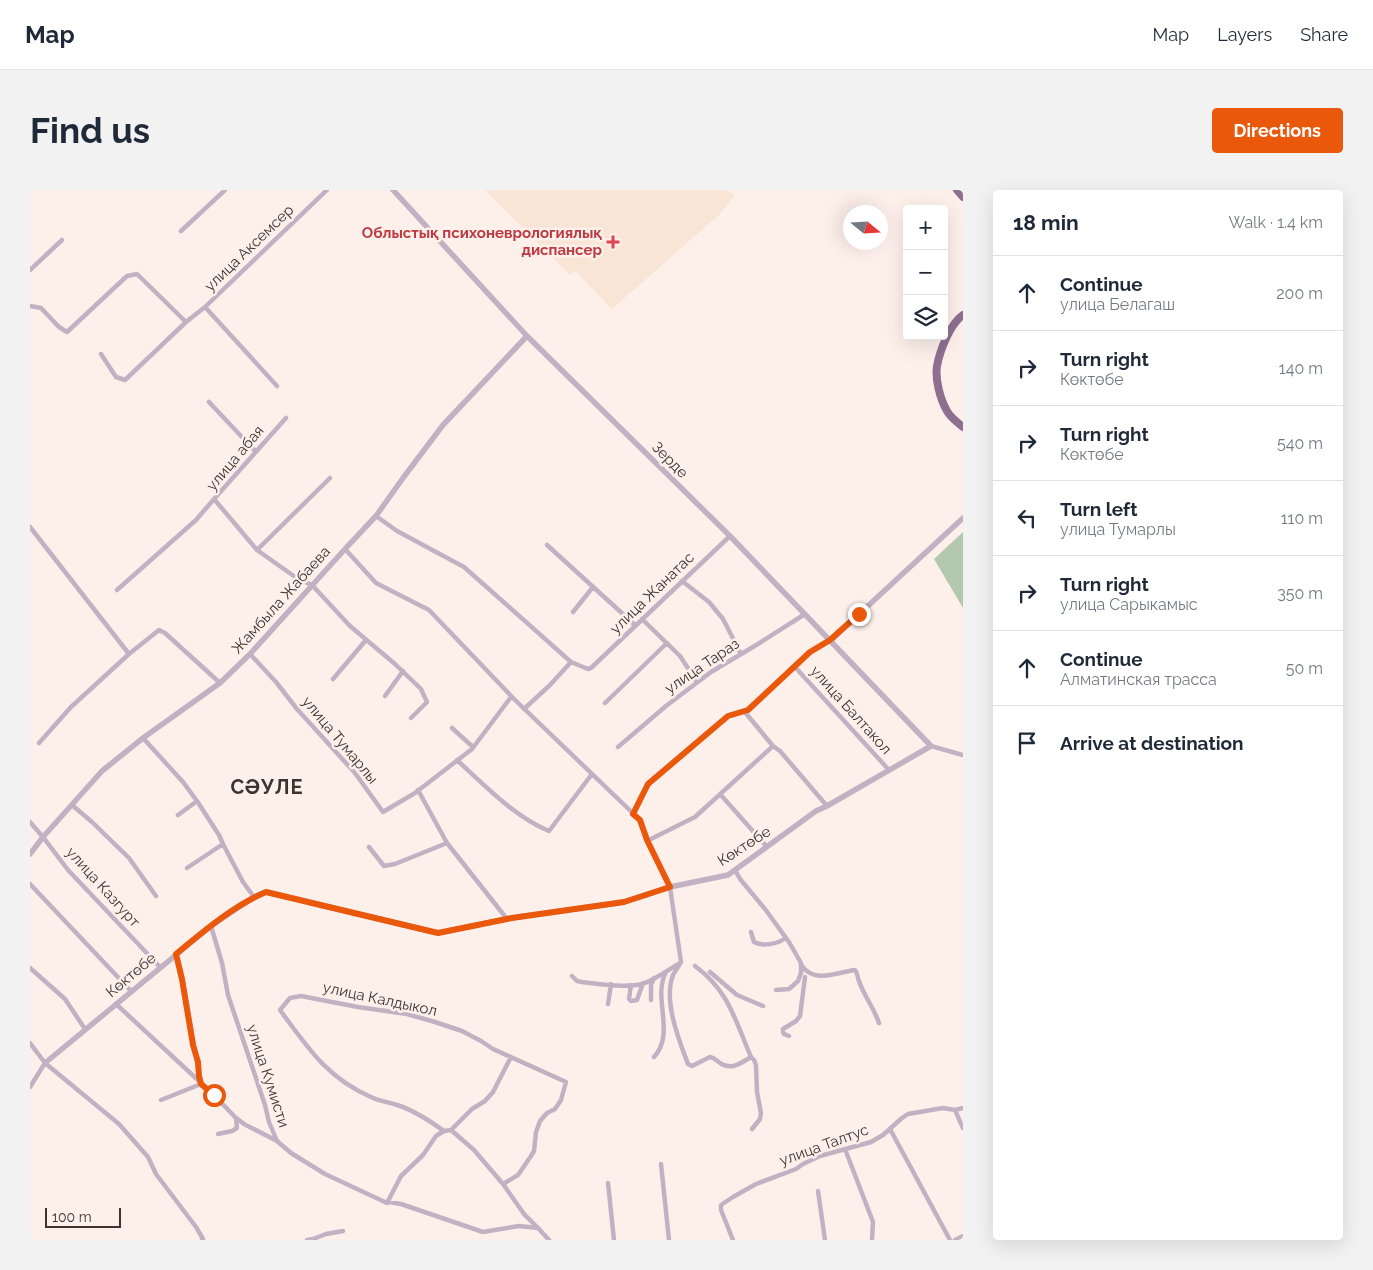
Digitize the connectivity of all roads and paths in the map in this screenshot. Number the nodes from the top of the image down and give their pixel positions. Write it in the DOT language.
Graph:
graph roads {
  1 [pos="225,190"];
  2 [pos="328,190"];
  3 [pos="393,190"];
  4 [pos="957,190"];
  5 [pos="963,197"];
  6 [pos="181,231"];
  7 [pos="62,240"];
  8 [pos="30,270"];
  9 [pos="30,306"];
  10 [pos="205,307"];
  11 [pos="963,315"];
  12 [pos="186,322"];
  13 [pos="527,336"];
  14 [pos="101,354"];
  15 [pos="277,386"];
  16 [pos="209,402"];
  17 [pos="286,418"];
  18 [pos="963,428"];
  19 [pos="256,452"];
  20 [pos="330,478"];
  21 [pos="214,499"];
  22 [pos="376,516"];
  23 [pos="963,518"];
  24 [pos="30,527"];
  25 [pos="730,536"];
  26 [pos="548,545"];
  27 [pos="345,549"];
  28 [pos="257,550"];
  29 [pos="682,581"];
  30 [pos="312,585"];
  31 [pos="593,587"];
  32 [pos="117,590"];
  33 [pos="572,612"];
  34 [pos="805,614"];
  35 [pos="642,618"];
  36 [pos="635,625"];
  37 [pos="366,640"];
  38 [pos="830,640"];
  39 [pos="667,643"];
  40 [pos="129,654"];
  41 [pos="250,654"];
  42 [pos="741,654"];
  43 [pos="571,662"];
  44 [pos="795,666"];
  45 [pos="402,672"];
  46 [pos="333,680"];
  47 [pos="220,682"];
  48 [pos="697,682"];
  49 [pos="385,696"];
  50 [pos="511,697"];
  51 [pos="605,703"];
  52 [pos="524,709"];
  53 [pos="744,711"];
  54 [pos="411,718"];
  55 [pos="452,728"];
  56 [pos="143,738"];
  57 [pos="39,743"];
  58 [pos="773,746"];
  59 [pos="931,746"];
  60 [pos="473,747"];
  61 [pos="618,747"];
  62 [pos="963,755"];
  63 [pos="457,760"];
  64 [pos="889,770"];
  65 [pos="592,774"];
  66 [pos="418,790"];
  67 [pos="720,794"];
  68 [pos="197,800"];
  69 [pos="72,805"];
  70 [pos="827,806"];
  71 [pos="633,814"];
  72 [pos="178,815"];
  73 [pos="30,822"];
  74 [pos="43,837"];
  75 [pos="647,840"];
  76 [pos="447,842"];
  77 [pos="223,844"];
  78 [pos="767,847"];
  79 [pos="369,848"];
  80 [pos="30,854"];
  81 [pos="187,868"];
  82 [pos="735,870"];
  83 [pos="30,884"];
  84 [pos="670,887"];
  85 [pos="156,896"];
  86 [pos="254,897"];
  87 [pos="507,919"];
  88 [pos="211,926"];
  89 [pos="751,932"];
  90 [pos="786,938"];
  91 [pos="176,954"];
  92 [pos="682,962"];
  93 [pos="801,963"];
  94 [pos="695,966"];
  95 [pos="160,967"];
  96 [pos="30,968"];
  97 [pos="667,970"];
  98 [pos="710,972"];
  99 [pos="572,976"];
  100 [pos="805,977"];
  101 [pos="654,978"];
  102 [pos="643,983"];
  103 [pos="612,984"];
  104 [pos="631,985"];
  105 [pos="776,990"];
  106 [pos="131,992"];
  107 [pos="651,1000"];
  108 [pos="116,1004"];
  109 [pos="608,1004"];
  110 [pos="763,1006"];
  111 [pos="879,1022"];
  112 [pos="85,1029"];
  113 [pos="789,1036"];
  114 [pos="30,1043"];
  115 [pos="511,1057"];
  116 [pos="654,1057"];
  117 [pos="751,1057"];
  118 [pos="45,1063"];
  119 [pos="201,1084"];
  120 [pos="30,1087"];
  121 [pos="161,1100"];
  122 [pos="963,1108"];
  123 [pos="955,1110"];
  124 [pos="236,1118"];
  125 [pos="963,1128"];
  126 [pos="752,1129"];
  127 [pos="890,1129"];
  128 [pos="452,1130"];
  129 [pos="444,1131"];
  130 [pos="218,1134"];
  131 [pos="277,1141"];
  132 [pos="845,1149"];
  133 [pos="661,1164"];
  134 [pos="608,1183"];
  135 [pos="503,1184"];
  136 [pos="818,1191"];
  137 [pos="386,1203"];
  138 [pos="524,1214"];
  139 [pos="518,1226"];
  140 [pos="538,1228"];
  141 [pos="343,1231"];
  142 [pos="963,1236"];
  143 [pos="202,1240"];
  144 [pos="307,1240"];
  145 [pos="549,1240"];
  146 [pos="614,1240"];
  147 [pos="668,1240"];
  148 [pos="733,1240"];
  149 [pos="825,1240"];
  150 [pos="872,1240"];
  151 [pos="950,1240"];
  152 [pos="955,1240"];
  1 -- 6 [label="street"];
  2 -- 10 [label="street, улица Аксемсер"];
  3 -- 13 [label="street, Зерде"];
  4 -- 5 [label="highway"];
  7 -- 8 [label="street"];
  9 -- 12 [label="street"];
  10 -- 12 [label="street, улица Аксемсер"];
  10 -- 15 [label="street"];
  11 -- 18 [label="highway"];
  12 -- 14 [label="street, улица Аксемсер"];
  13 -- 22 [label="street, Жамбыла Жабаева"];
  13 -- 25 [label="street, Зерде"];
  16 -- 19 [label="street"];
  17 -- 19 [label="street, улица абая"];
  19 -- 21 [label="street, улица абая"];
  20 -- 28 [label="street"];
  21 -- 28 [label="street, улица абая"];
  21 -- 32 [label="street"];
  22 -- 27 [label="street, Жамбыла Жабаева"];
  22 -- 43 [label="street"];
  23 -- 38 [label="street"];
  24 -- 40 [label="street"];
  25 -- 29 [label="street, улица Жанатас"];
  25 -- 34 [label="street, Зерде"];
  26 -- 31 [label="street"];
  27 -- 30 [label="street, Жамбыла Жабаева"];
  27 -- 50 [label="street"];
  28 -- 30 [label="street, улица абая"];
  29 -- 35 [label="street, улица Жанатас"];
  29 -- 42 [label="street"];
  30 -- 37 [label="street, улица абая"];
  30 -- 41 [label="street, Жамбыла Жабаева"];
  31 -- 33 [label="street"];
  31 -- 36 [label="street"];
  34 -- 38 [label="street, Зерде"];
  34 -- 42 [label="street, улица Тараз"];
  35 -- 36 [label="street, улица Жанатас"];
  35 -- 39 [label="street"];
  36 -- 43 [label="street, улица Жанатас"];
  37 -- 45 [label="street, улица абая"];
  37 -- 46 [label="street"];
  38 -- 44 [label="street"];
  38 -- 59 [label="street, Зерде"];
  39 -- 48 [label="street"];
  39 -- 51 [label="street"];
  40 -- 47 [label="street"];
  40 -- 57 [label="street"];
  41 -- 47 [label="street, Жамбыла Жабаева"];
  41 -- 66 [label="street, улица Тумарлы"];
  42 -- 48 [label="street, улица Тараз"];
  43 -- 52 [label="street"];
  44 -- 53 [label="street"];
  44 -- 64 [label="street, улица Балтакол"];
  45 -- 49 [label="street"];
  45 -- 54 [label="street, улица абая"];
  47 -- 56 [label="street, Жамбыла Жабаева"];
  48 -- 61 [label="street, улица Тараз"];
  50 -- 52 [label="street"];
  50 -- 60 [label="street, улица Тумарлы"];
  52 -- 65 [label="street"];
  53 -- 58 [label="street"];
  53 -- 71 [label="street"];
  55 -- 60 [label="street"];
  56 -- 68 [label="street"];
  56 -- 69 [label="street, Жамбыла Жабаева"];
  58 -- 67 [label="street"];
  58 -- 70 [label="street"];
  59 -- 62 [label="street"];
  59 -- 64 [label="street, Көктөбе"];
  60 -- 63 [label="street, улица Тумарлы"];
  63 -- 65 [label="street"];
  63 -- 66 [label="street, улица Тумарлы"];
  64 -- 70 [label="street, Көктөбе"];
  65 -- 71 [label="street"];
  66 -- 76 [label="street"];
  67 -- 75 [label="street"];
  67 -- 78 [label="street"];
  68 -- 72 [label="street"];
  68 -- 77 [label="street"];
  69 -- 74 [label="street, Жамбыла Жабаева"];
  69 -- 85 [label="street"];
  70 -- 78 [label="street, Көктөбе"];
  71 -- 75 [label="street"];
  73 -- 74 [label="street, улица Казгурт"];
  74 -- 80 [label="street, Жамбыла Жабаева"];
  74 -- 95 [label="street, улица Казгурт"];
  75 -- 84 [label="street"];
  76 -- 79 [label="street"];
  76 -- 87 [label="street"];
  77 -- 81 [label="street"];
  77 -- 86 [label="street"];
  78 -- 82 [label="street, Көктөбе"];
  82 -- 84 [label="street, Көктөбе"];
  82 -- 90 [label="street"];
  83 -- 106 [label="street"];
  84 -- 87 [label="street, Көктөбе"];
  84 -- 92 [label="street"];
  86 -- 87 [label="street, Көктөбе"];
  86 -- 88 [label="street, Көктөбе"];
  88 -- 91 [label="street, Көктөбе"];
  88 -- 131 [label="street, улица Кумисти"];
  89 -- 90 [label="street"];
  90 -- 93 [label="street"];
  91 -- 95 [label="street, Көктөбе"];
  91 -- 119 [label="street"];
  92 -- 97 [label="street"];
  92 -- 117 [label="street"];
  93 -- 105 [label="street"];
  93 -- 111 [label="street"];
  94 -- 117 [label="street"];
  95 -- 106 [label="street, Көктөбе"];
  96 -- 112 [label="street"];
  97 -- 101 [label="street"];
  97 -- 116 [label="street"];
  98 -- 110 [label="street"];
  99 -- 103 [label="street"];
  100 -- 113 [label="street"];
  101 -- 102 [label="street"];
  101 -- 107 [label="street"];
  102 -- 104 [label="street"];
  102 -- 104 [label="street"];
  103 -- 104 [label="street"];
  103 -- 109 [label="street"];
  106 -- 108 [label="street, Көктөбе"];
  108 -- 112 [label="street, Көктөбе"];
  108 -- 119 [label="street"];
  112 -- 118 [label="street, Көктөбе"];
  114 -- 118 [label="street"];
  115 -- 128 [label="street"];
  115 -- 129 [label="street, улица Калдыкол"];
  115 -- 135 [label="street, улица Калдыкол"];
  117 -- 126 [label="street"];
  118 -- 120 [label="street"];
  118 -- 143 [label="street"];
  119 -- 121 [label="street"];
  119 -- 124 [label="street"];
  122 -- 123 [label="street, улица Талтус"];
  123 -- 125 [label="street"];
  123 -- 127 [label="street, улица Талтус"];
  124 -- 130 [label="street"];
  124 -- 131 [label="street"];
  127 -- 132 [label="street, улица Талтус"];
  127 -- 151 [label="street"];
  128 -- 129 [label="street"];
  128 -- 135 [label="street"];
  129 -- 137 [label="street"];
  131 -- 137 [label="street, улица Кумисти"];
  132 -- 148 [label="street, улица Талтус"];
  132 -- 150 [label="street"];
  133 -- 147 [label="street"];
  134 -- 146 [label="street"];
  135 -- 138 [label="street"];
  136 -- 149 [label="street"];
  137 -- 139 [label="street, улица Кумисти"];
  138 -- 139 [label="street"];
  138 -- 140 [label="street"];
  139 -- 140 [label="street, улица Кумисти"];
  140 -- 145 [label="street"];
  141 -- 144 [label="street"];
  142 -- 152 [label="street"];
}
